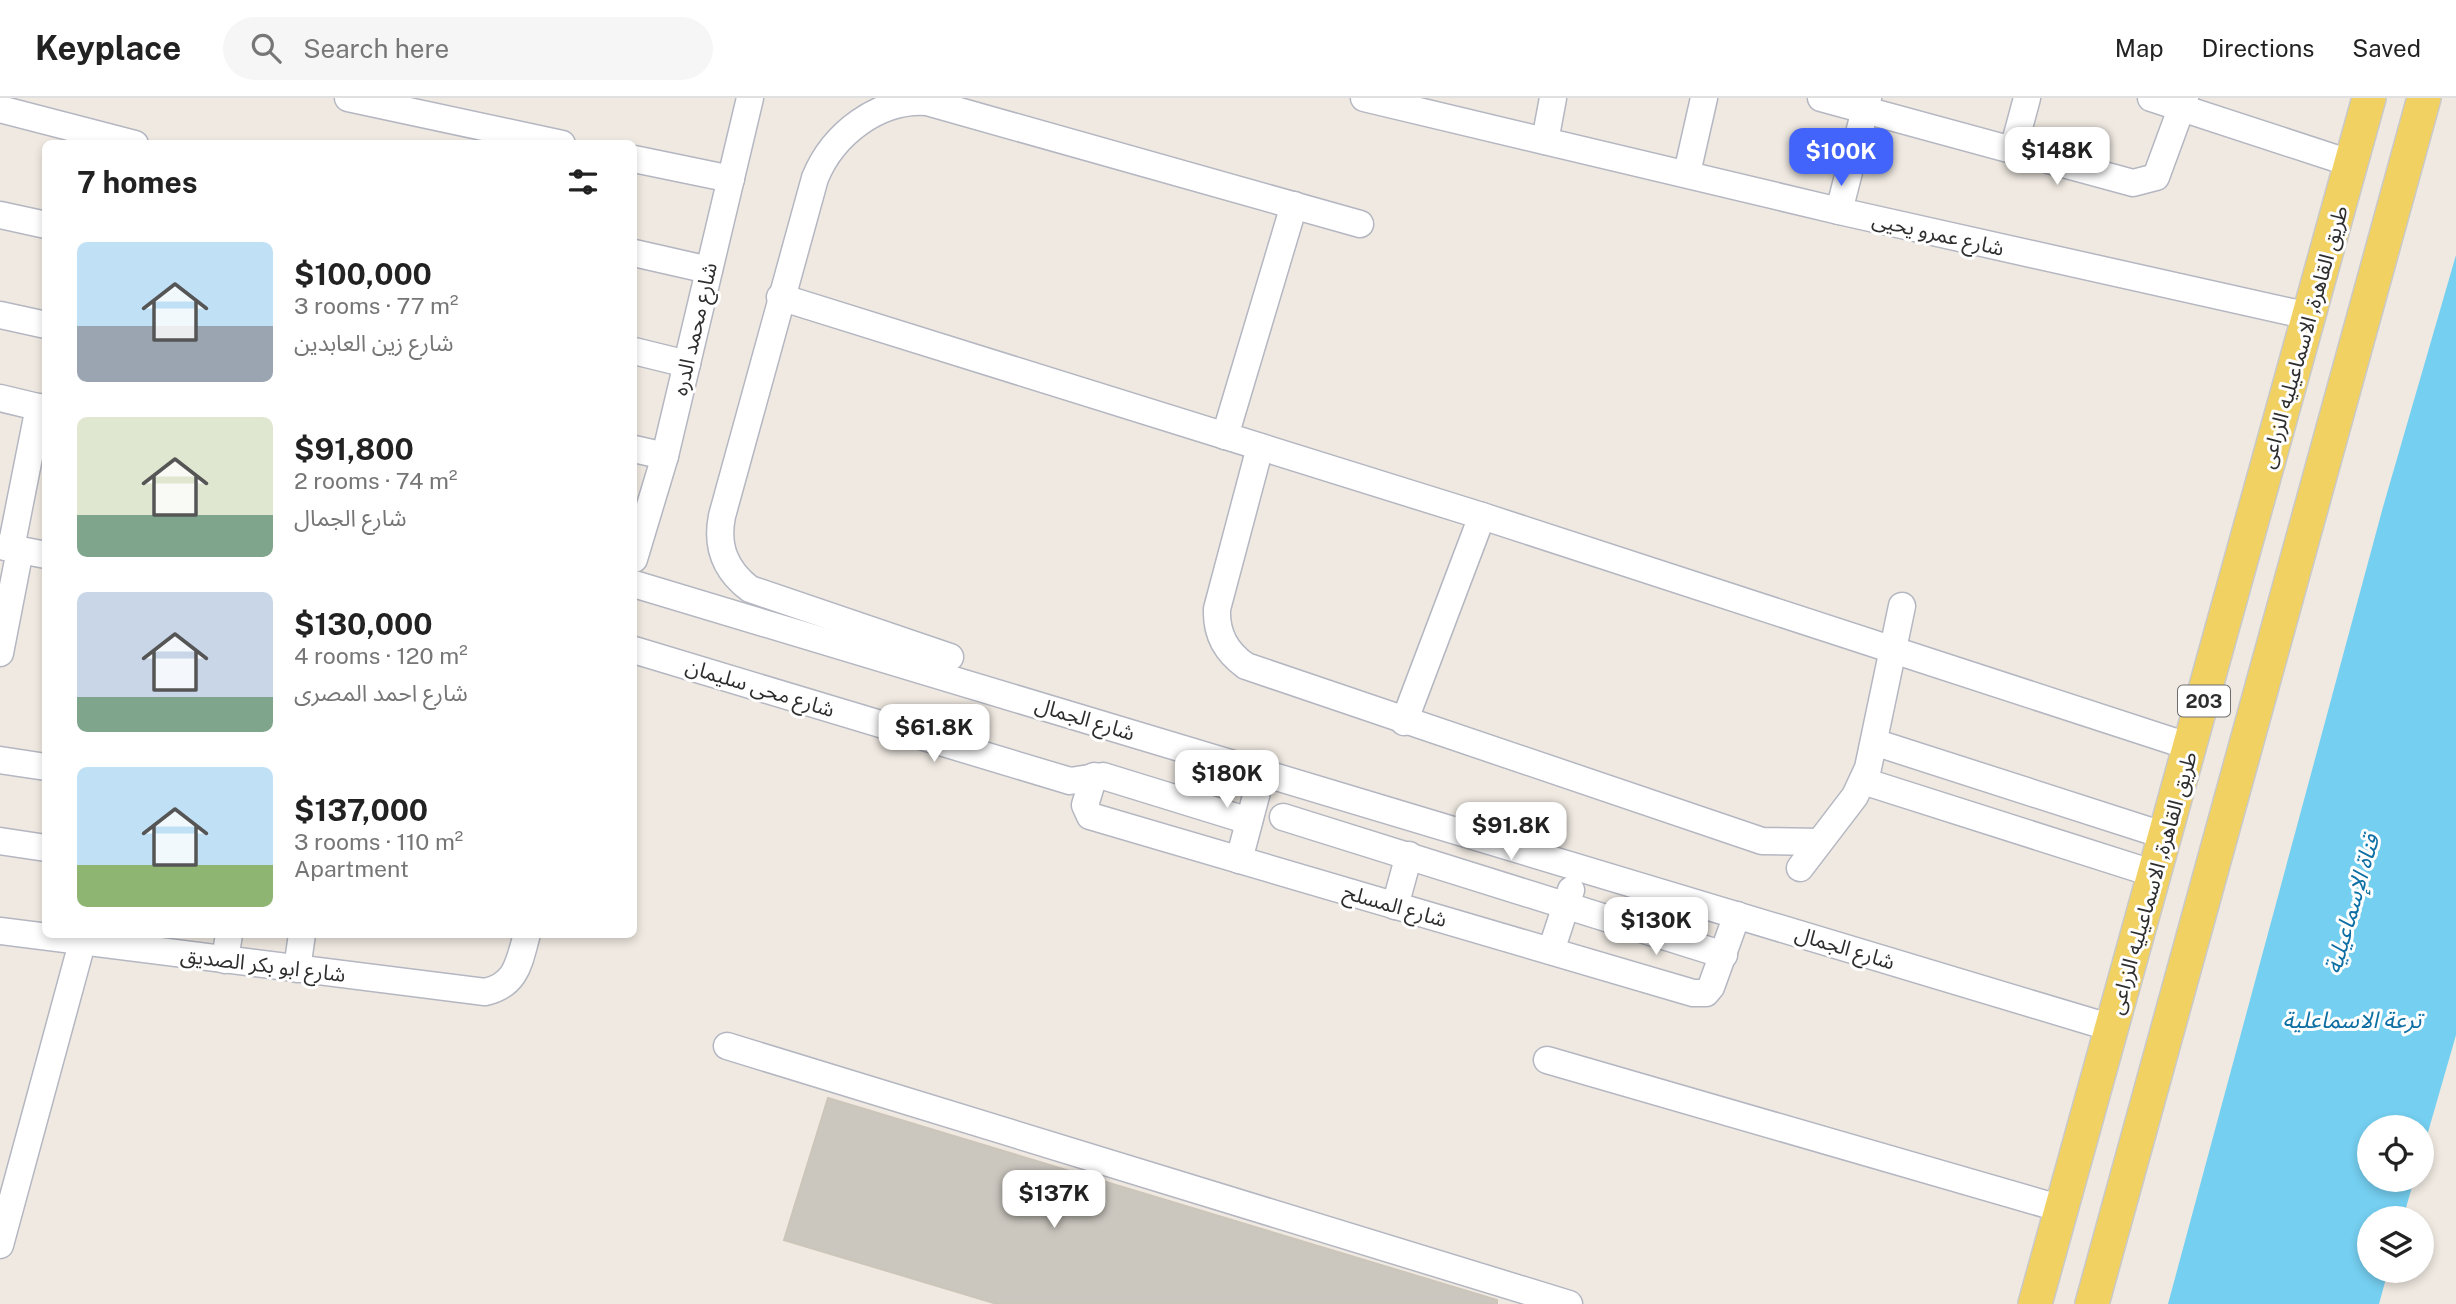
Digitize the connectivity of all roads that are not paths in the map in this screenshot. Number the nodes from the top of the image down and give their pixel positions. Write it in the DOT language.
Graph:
graph roads {
  1 [pos="348,98"];
  2 [pos="750,98"];
  3 [pos="1553,98"];
  4 [pos="1704,98"];
  5 [pos="1821,98"];
  6 [pos="2027,98"];
  7 [pos="2151,98"];
  8 [pos="2370,98"];
  9 [pos="2424,98"];
  10 [pos="1371,99"];
  11 [pos="391,103"];
  12 [pos="2184,103"];
  13 [pos="1867,104"];
  14 [pos="1457,108"];
  15 [pos="0,109"];
  16 [pos="120,140"];
  17 [pos="545,140"];
  18 [pos="1545,141"];
  19 [pos="2013,150"];
  20 [pos="637,160"];
  21 [pos="2353,164"];
  22 [pos="1687,173"];
  23 [pos="731,179"];
  24 [pos="1294,205"];
  25 [pos="1839,211"];
  26 [pos="0,215"];
  27 [pos="1360,223"];
  28 [pos="42,224"];
  29 [pos="637,254"];
  30 [pos="709,270"];
  31 [pos="780,297"];
  32 [pos="0,315"];
  33 [pos="2309,316"];
  34 [pos="42,324"];
  35 [pos="637,352"];
  36 [pos="687,364"];
  37 [pos="0,398"];
  38 [pos="42,408"];
  39 [pos="1224,436"];
  40 [pos="1260,447"];
  41 [pos="637,450"];
  42 [pos="665,456"];
  43 [pos="1482,516"];
  44 [pos="637,540"];
  45 [pos="19,550"];
  46 [pos="637,585"];
  47 [pos="1902,606"];
  48 [pos="1893,649"];
  49 [pos="637,651"];
  50 [pos="0,653"];
  51 [pos="950,657"];
  52 [pos="1404,722"];
  53 [pos="1874,742"];
  54 [pos="2192,747"];
  55 [pos="0,760"];
  56 [pos="42,766"];
  57 [pos="1262,773"];
  58 [pos="1094,776"];
  59 [pos="1863,781"];
  60 [pos="1283,817"];
  61 [pos="1249,821"];
  62 [pos="2166,836"];
  63 [pos="0,841"];
  64 [pos="1819,842"];
  65 [pos="1500,844"];
  66 [pos="42,847"];
  67 [pos="1409,855"];
  68 [pos="1239,860"];
  69 [pos="1577,867"];
  70 [pos="1800,868"];
  71 [pos="2155,874"];
  72 [pos="1488,880"];
  73 [pos="1567,904"];
  74 [pos="1395,906"];
  75 [pos="1737,915"];
  76 [pos="0,931"];
  77 [pos="42,937"];
  78 [pos="48,938"];
  79 [pos="301,938"];
  80 [pos="526,938"];
  81 [pos="82,943"];
  82 [pos="150,943"];
  83 [pos="227,947"];
  84 [pos="1551,951"];
  85 [pos="1724,955"];
  86 [pos="297,969"];
  87 [pos="2112,1028"];
  88 [pos="727,1046"];
  89 [pos="1547,1060"];
  90 [pos="2062,1209"];
  91 [pos="0,1245"];
  92 [pos="1569,1304"];
  93 [pos="2035,1304"];
  94 [pos="2092,1304"];
  1 -- 11 [label="street"];
  2 -- 23 [label="street, شارع محمد الدره"];
  3 -- 18 [label="street"];
  4 -- 22 [label="street"];
  5 -- 13 [label="street"];
  6 -- 19 [label="street"];
  7 -- 12 [label="street"];
  8 -- 21 [label="main road, طريق القاهرة, الاسماعيليه الزراعى / 203"];
  9 -- 94 [label="main road, 203"];
  10 -- 14 [label="street, شارع عمرو يحيى"];
  11 -- 17 [label="street"];
  12 -- 19 [label="street"];
  12 -- 21 [label="street"];
  13 -- 19 [label="street"];
  13 -- 25 [label="street"];
  14 -- 18 [label="street, شارع عمرو يحيى"];
  15 -- 16 [label="street"];
  18 -- 22 [label="street, شارع عمرو يحيى"];
  20 -- 23 [label="street"];
  21 -- 33 [label="main road, طريق القاهرة, الاسماعيليه الزراعى / 203"];
  22 -- 25 [label="street, شارع عمرو يحيى"];
  23 -- 30 [label="street, شارع محمد الدره"];
  24 -- 27 [label="street"];
  24 -- 31 [label="street"];
  24 -- 39 [label="street"];
  25 -- 33 [label="street, شارع عمرو يحيى"];
  26 -- 28 [label="street"];
  29 -- 30 [label="street"];
  30 -- 36 [label="street, شارع محمد الدره"];
  31 -- 39 [label="street"];
  31 -- 51 [label="street"];
  32 -- 34 [label="street"];
  33 -- 54 [label="main road, طريق القاهرة, الاسماعيليه الزراعى / 203"];
  35 -- 36 [label="street"];
  36 -- 42 [label="street, شارع محمد الدره"];
  37 -- 38 [label="street"];
  38 -- 45 [label="street"];
  39 -- 40 [label="street"];
  40 -- 43 [label="street"];
  40 -- 52 [label="street"];
  41 -- 42 [label="street"];
  42 -- 44 [label="street, شارع محمد الدره"];
  43 -- 48 [label="street"];
  43 -- 52 [label="street"];
  45 -- 50 [label="street"];
  46 -- 57 [label="street, شارع الجمال"];
  47 -- 48 [label="street"];
  48 -- 53 [label="street"];
  48 -- 54 [label="street"];
  49 -- 58 [label="street, شارع محى سليمان"];
  52 -- 64 [label="street"];
  53 -- 59 [label="street"];
  53 -- 62 [label="street"];
  54 -- 62 [label="main road, طريق القاهرة, الاسماعيليه الزراعى / 203"];
  55 -- 56 [label="street"];
  57 -- 61 [label="street"];
  57 -- 65 [label="street, شارع الجمال"];
  58 -- 61 [label="street, شارع محى سليمان"];
  58 -- 68 [label="street, شارع المسلح"];
  59 -- 64 [label="street"];
  59 -- 71 [label="street"];
  60 -- 67 [label="street"];
  61 -- 68 [label="street"];
  62 -- 71 [label="main road, طريق القاهرة, الاسماعيليه الزراعى / 203"];
  63 -- 66 [label="street"];
  64 -- 70 [label="street"];
  65 -- 69 [label="street, شارع الجمال"];
  65 -- 72 [label="street"];
  67 -- 72 [label="street"];
  67 -- 74 [label="street"];
  68 -- 74 [label="street, شارع المسلح"];
  69 -- 73 [label="street"];
  69 -- 75 [label="street, شارع الجمال"];
  71 -- 87 [label="main road, طريق القاهرة, الاسماعيليه الزراعى / 203"];
  72 -- 73 [label="street"];
  73 -- 84 [label="street"];
  73 -- 85 [label="street"];
  74 -- 84 [label="street, شارع المسلح"];
  75 -- 85 [label="street, شارع المسلح"];
  75 -- 87 [label="street, شارع الجمال"];
  76 -- 77 [label="street, شارع ابو بكر الصديق"];
  78 -- 81 [label="street, شارع ابو بكر الصديق"];
  79 -- 86 [label="street"];
  80 -- 86 [label="street, شارع ابو بكر الصديق"];
  81 -- 82 [label="street, شارع ابو بكر الصديق"];
  81 -- 91 [label="street"];
  82 -- 83 [label="street, شارع ابو بكر الصديق"];
  83 -- 86 [label="street, شارع ابو بكر الصديق"];
  84 -- 85 [label="street, شارع المسلح"];
  87 -- 90 [label="main road, طريق القاهرة, الاسماعيليه الزراعى / 203"];
  88 -- 92 [label="street"];
  89 -- 90 [label="street"];
  90 -- 93 [label="main road, طريق القاهرة, الاسماعيليه الزراعى / 203"];
}
